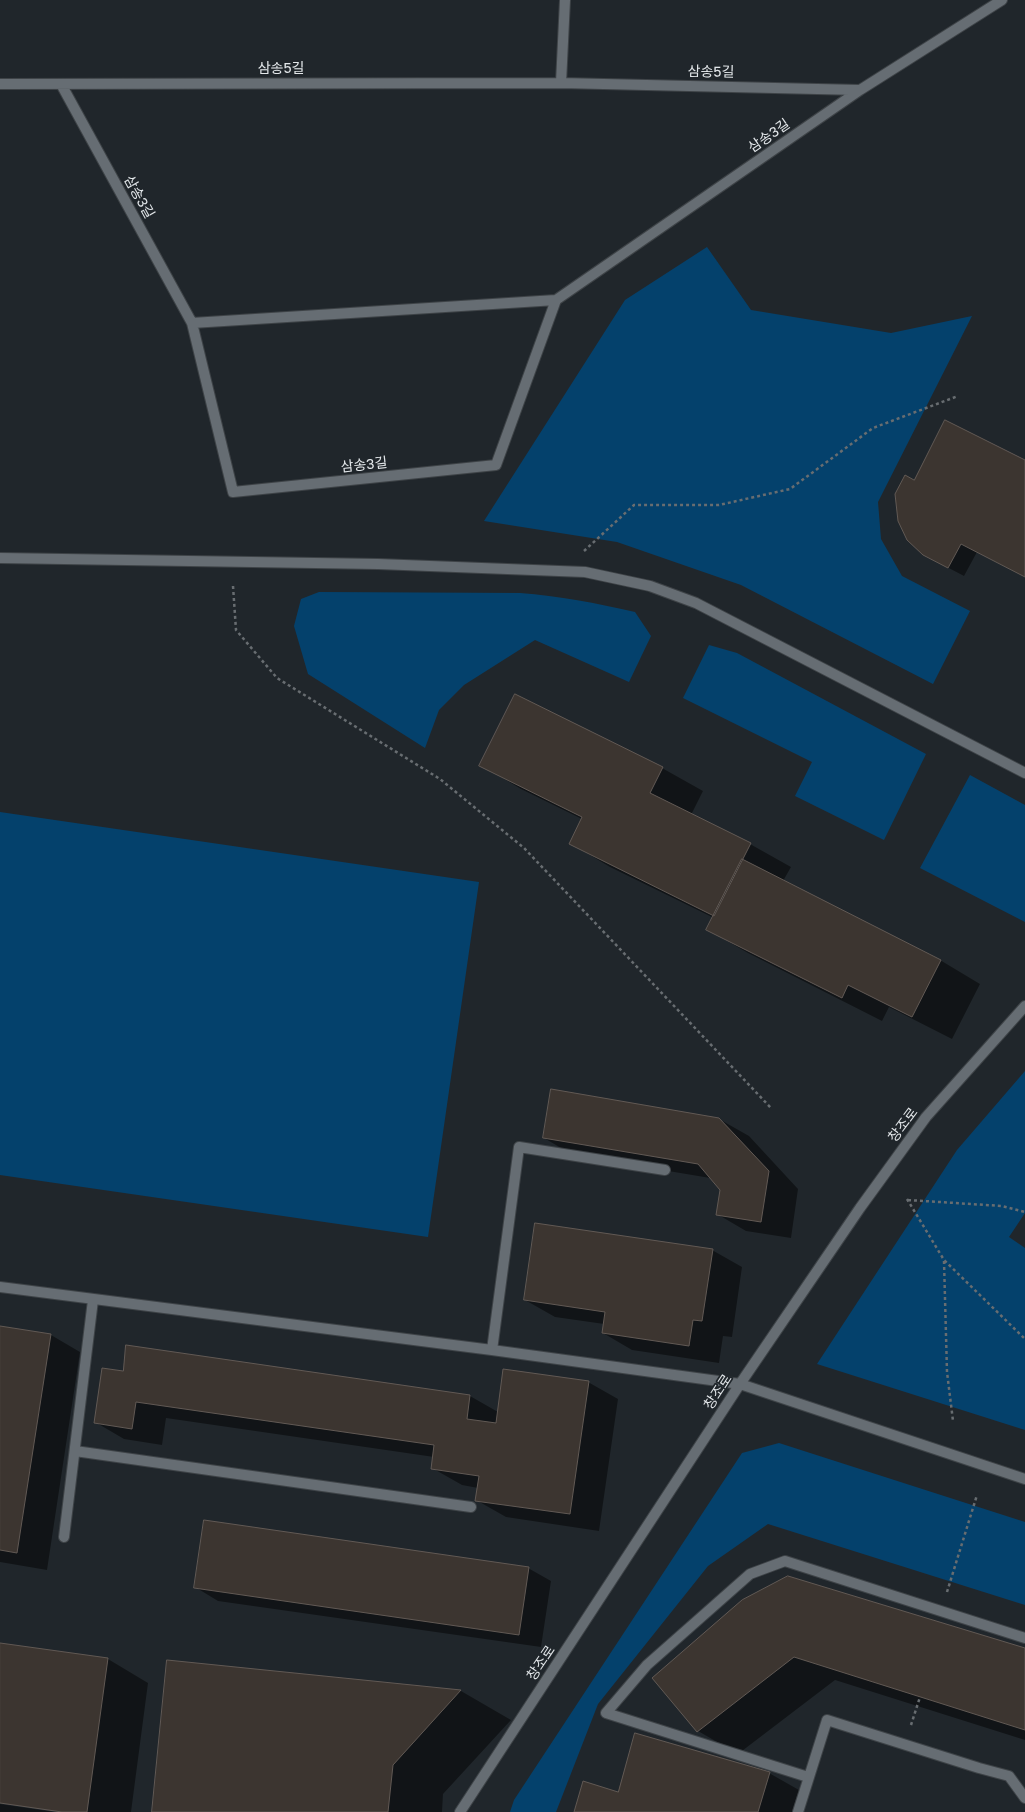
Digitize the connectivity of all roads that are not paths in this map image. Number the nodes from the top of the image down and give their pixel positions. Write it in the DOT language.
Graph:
graph roads {
  1 [pos="565,0"];
  2 [pos="1002,0"];
  3 [pos="561,82"];
  4 [pos="0,84"];
  5 [pos="61,84"];
  6 [pos="860,90"];
  7 [pos="556,300"];
  8 [pos="192,323"];
  9 [pos="0,558"];
  10 [pos="1025,773"];
  11 [pos="1025,1006"];
  12 [pos="664,1170"];
  13 [pos="0,1287"];
  14 [pos="93,1300"];
  15 [pos="492,1350"];
  16 [pos="740,1384"];
  17 [pos="75,1451"];
  18 [pos="1025,1479"];
  19 [pos="471,1507"];
  20 [pos="64,1538"];
  21 [pos="1025,1638"];
  22 [pos="808,1777"];
  23 [pos="1025,1798"];
  24 [pos="460,1812"];
  25 [pos="798,1812"];
  1 -- 3 [label="street"];
  2 -- 6 [label="street, 삼송3길"];
  3 -- 5 [label="street, 삼송5길"];
  3 -- 6 [label="street, 삼송5길"];
  4 -- 5 [label="street, 삼송5길"];
  5 -- 8 [label="street, 삼송3길"];
  6 -- 7 [label="street, 삼송3길"];
  7 -- 8 [label="street"];
  7 -- 8 [label="street, 삼송3길"];
  9 -- 10 [label="street"];
  11 -- 16 [label="street, 창조로"];
  12 -- 15 [label="street"];
  13 -- 14 [label="street"];
  14 -- 15 [label="street"];
  14 -- 17 [label="street"];
  15 -- 16 [label="street"];
  16 -- 18 [label="street"];
  16 -- 24 [label="street, 창조로"];
  17 -- 19 [label="street"];
  17 -- 20 [label="street"];
  21 -- 22 [label="street"];
  22 -- 23 [label="street"];
  22 -- 25 [label="street"];
}
